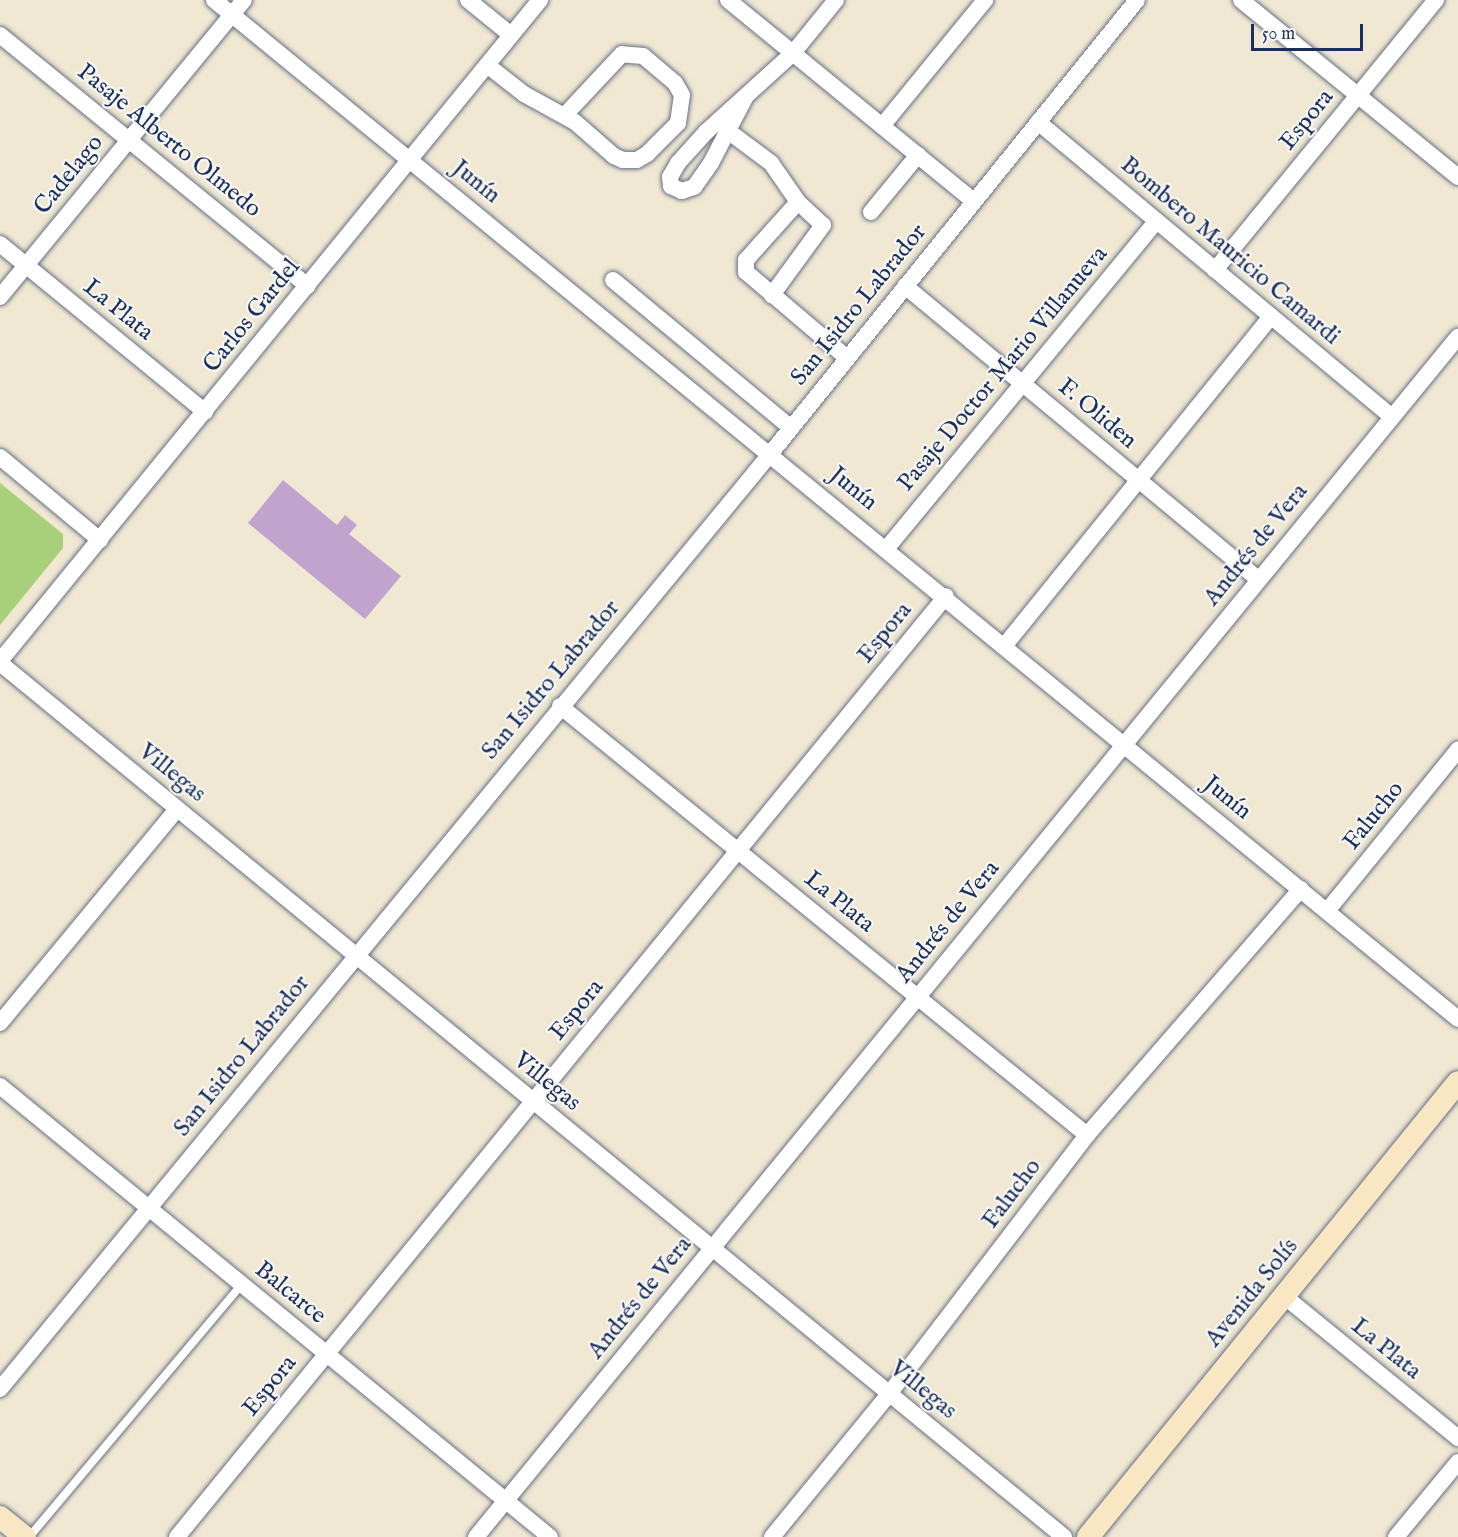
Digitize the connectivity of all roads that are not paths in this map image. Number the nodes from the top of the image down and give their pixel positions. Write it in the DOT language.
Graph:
graph roads {
  1 [pos="214,0"];
  2 [pos="244,0"];
  3 [pos="468,0"];
  4 [pos="540,0"];
  5 [pos="728,0"];
  6 [pos="836,0"];
  7 [pos="985,0"];
  8 [pos="1137,0"];
  9 [pos="1241,0"];
  10 [pos="1436,0"];
  11 [pos="232,15"];
  12 [pos="0,34"];
  13 [pos="511,35"];
  14 [pos="793,53"];
  15 [pos="487,65"];
  16 [pos="746,96"];
  17 [pos="1358,96"];
  18 [pos="565,115"];
  19 [pos="1038,122"];
  20 [pos="882,126"];
  21 [pos="728,130"];
  22 [pos="129,140"];
  23 [pos="918,155"];
  24 [pos="410,160"];
  25 [pos="1458,177"];
  26 [pos="974,201"];
  27 [pos="798,202"];
  28 [pos="871,212"];
  29 [pos="1157,221"];
  30 [pos="0,244"];
  31 [pos="26,266"];
  32 [pos="1215,270"];
  33 [pos="613,280"];
  34 [pos="308,285"];
  35 [pos="905,286"];
  36 [pos="772,295"];
  37 [pos="0,297"];
  38 [pos="1271,316"];
  39 [pos="1458,336"];
  40 [pos="847,358"];
  41 [pos="1023,384"];
  42 [pos="205,412"];
  43 [pos="1392,417"];
  44 [pos="791,428"];
  45 [pos="771,453"];
  46 [pos="0,457"];
  47 [pos="1139,480"];
  48 [pos="100,540"];
  49 [pos="887,548"];
  50 [pos="1259,580"];
  51 [pos="946,596"];
  52 [pos="1005,645"];
  53 [pos="0,662"];
  54 [pos="560,706"];
  55 [pos="1124,745"];
  56 [pos="1458,750"];
  57 [pos="177,809"];
  58 [pos="738,851"];
  59 [pos="1300,890"];
  60 [pos="1327,911"];
  61 [pos="356,956"];
  62 [pos="917,997"];
  63 [pos="1458,1019"];
  64 [pos="0,1023"];
  65 [pos="1458,1082"];
  66 [pos="0,1086"];
  67 [pos="533,1101"];
  68 [pos="1087,1135"];
  69 [pos="149,1208"];
  70 [pos="712,1248"];
  71 [pos="242,1284"];
  72 [pos="1284,1296"];
  73 [pos="327,1354"];
  74 [pos="0,1389"];
  75 [pos="889,1394"];
  76 [pos="1458,1438"];
  77 [pos="1458,1462"];
  78 [pos="506,1500"];
  79 [pos="0,1517"];
  80 [pos="27,1537"];
  81 [pos="177,1537"];
  82 [pos="476,1537"];
  83 [pos="550,1537"];
  84 [pos="772,1537"];
  85 [pos="1064,1537"];
  86 [pos="1088,1537"];
  87 [pos="1396,1537"];
  1 -- 11 [label="street, Junín"];
  2 -- 11 [label="street, Cadelago"];
  3 -- 13 [label="street"];
  4 -- 13 [label="street, Carlos Gardel"];
  5 -- 14 [label="street"];
  6 -- 14 [label="street"];
  7 -- 20 [label="street"];
  8 -- 19 [label="street, San Isidro Labrador"];
  9 -- 17 [label="street"];
  10 -- 17 [label="street, Espora"];
  11 -- 22 [label="street, Cadelago"];
  11 -- 24 [label="street, Junín"];
  12 -- 22 [label="street, Pasaje Alberto Olmedo"];
  13 -- 15 [label="street, Carlos Gardel"];
  14 -- 16 [label="street"];
  14 -- 20 [label="street"];
  15 -- 18 [label="street"];
  15 -- 24 [label="street, Carlos Gardel"];
  16 -- 21 [label="street"];
  16 -- 21 [label="street"];
  17 -- 25 [label="street"];
  17 -- 32 [label="street, Espora"];
  18 -- 18 [label="street"];
  19 -- 26 [label="street, San Isidro Labrador"];
  19 -- 29 [label="street, Bombero Mauricio Camardi"];
  20 -- 23 [label="street"];
  21 -- 27 [label="street"];
  22 -- 31 [label="street, Cadelago"];
  22 -- 34 [label="street, Pasaje Alberto Olmedo"];
  23 -- 26 [label="street"];
  23 -- 28 [label="street"];
  24 -- 34 [label="street, Carlos Gardel"];
  24 -- 45 [label="street, Junín"];
  26 -- 35 [label="street, San Isidro Labrador"];
  27 -- 36 [label="street"];
  27 -- 36 [label="street"];
  29 -- 32 [label="street, Bombero Mauricio Camardi"];
  29 -- 41 [label="street, Pasaje Doctor Mario Villanueva"];
  30 -- 31 [label="street, La Plata"];
  31 -- 37 [label="street, Cadelago"];
  31 -- 42 [label="street, La Plata"];
  32 -- 38 [label="street, Bombero Mauricio Camardi"];
  33 -- 44 [label="street"];
  34 -- 42 [label="street, Carlos Gardel"];
  35 -- 40 [label="street, San Isidro Labrador"];
  35 -- 41 [label="street, F. Oliden"];
  36 -- 40 [label="street"];
  38 -- 43 [label="street, Bombero Mauricio Camardi"];
  38 -- 47 [label="street"];
  39 -- 43 [label="street, Andrés de Vera"];
  40 -- 44 [label="street, San Isidro Labrador"];
  41 -- 47 [label="street, F. Oliden"];
  41 -- 49 [label="street, Pasaje Doctor Mario Villanueva"];
  42 -- 48 [label="street, Carlos Gardel"];
  43 -- 50 [label="street, Andrés de Vera"];
  44 -- 45 [label="street, San Isidro Labrador"];
  45 -- 49 [label="street, Junín"];
  45 -- 54 [label="street, San Isidro Labrador"];
  46 -- 48 [label="street"];
  47 -- 50 [label="street, F. Oliden"];
  47 -- 52 [label="street"];
  48 -- 53 [label="street, Carlos Gardel"];
  49 -- 51 [label="street, Junín"];
  50 -- 55 [label="street, Andrés de Vera"];
  51 -- 52 [label="street, Junín"];
  51 -- 58 [label="street, Espora"];
  52 -- 55 [label="street, Junín"];
  53 -- 57 [label="street, Villegas"];
  54 -- 58 [label="street, La Plata"];
  54 -- 61 [label="street, San Isidro Labrador"];
  55 -- 59 [label="street, Junín"];
  55 -- 62 [label="street, Andrés de Vera"];
  56 -- 60 [label="street, Falucho"];
  57 -- 61 [label="street, Villegas"];
  57 -- 64 [label="street"];
  58 -- 62 [label="street, La Plata"];
  58 -- 67 [label="street, Espora"];
  59 -- 60 [label="street, Junín"];
  59 -- 68 [label="street, Falucho"];
  60 -- 63 [label="street, Junín"];
  61 -- 67 [label="street, Villegas"];
  61 -- 69 [label="street, San Isidro Labrador"];
  62 -- 68 [label="street, La Plata"];
  62 -- 70 [label="street, Andrés de Vera"];
  65 -- 72 [label="street, Avenida Solís"];
  66 -- 69 [label="street, Balcarce"];
  67 -- 70 [label="street, Villegas"];
  67 -- 73 [label="street, Espora"];
  68 -- 75 [label="street, Falucho"];
  69 -- 71 [label="street, Balcarce"];
  69 -- 74 [label="street, San Isidro Labrador"];
  70 -- 75 [label="street, Villegas"];
  70 -- 78 [label="street, Andrés de Vera"];
  71 -- 73 [label="street, Balcarce"];
  71 -- 80 [label="lane"];
  72 -- 76 [label="street, La Plata"];
  72 -- 86 [label="street, Avenida Solís"];
  73 -- 78 [label="street, Balcarce"];
  73 -- 81 [label="street, Espora"];
  75 -- 84 [label="street, Falucho"];
  75 -- 85 [label="street, Villegas"];
  77 -- 87 [label="street"];
  78 -- 82 [label="street, Andrés de Vera"];
  78 -- 83 [label="street, Balcarce"];
  79 -- 80 [label="street"];
}
